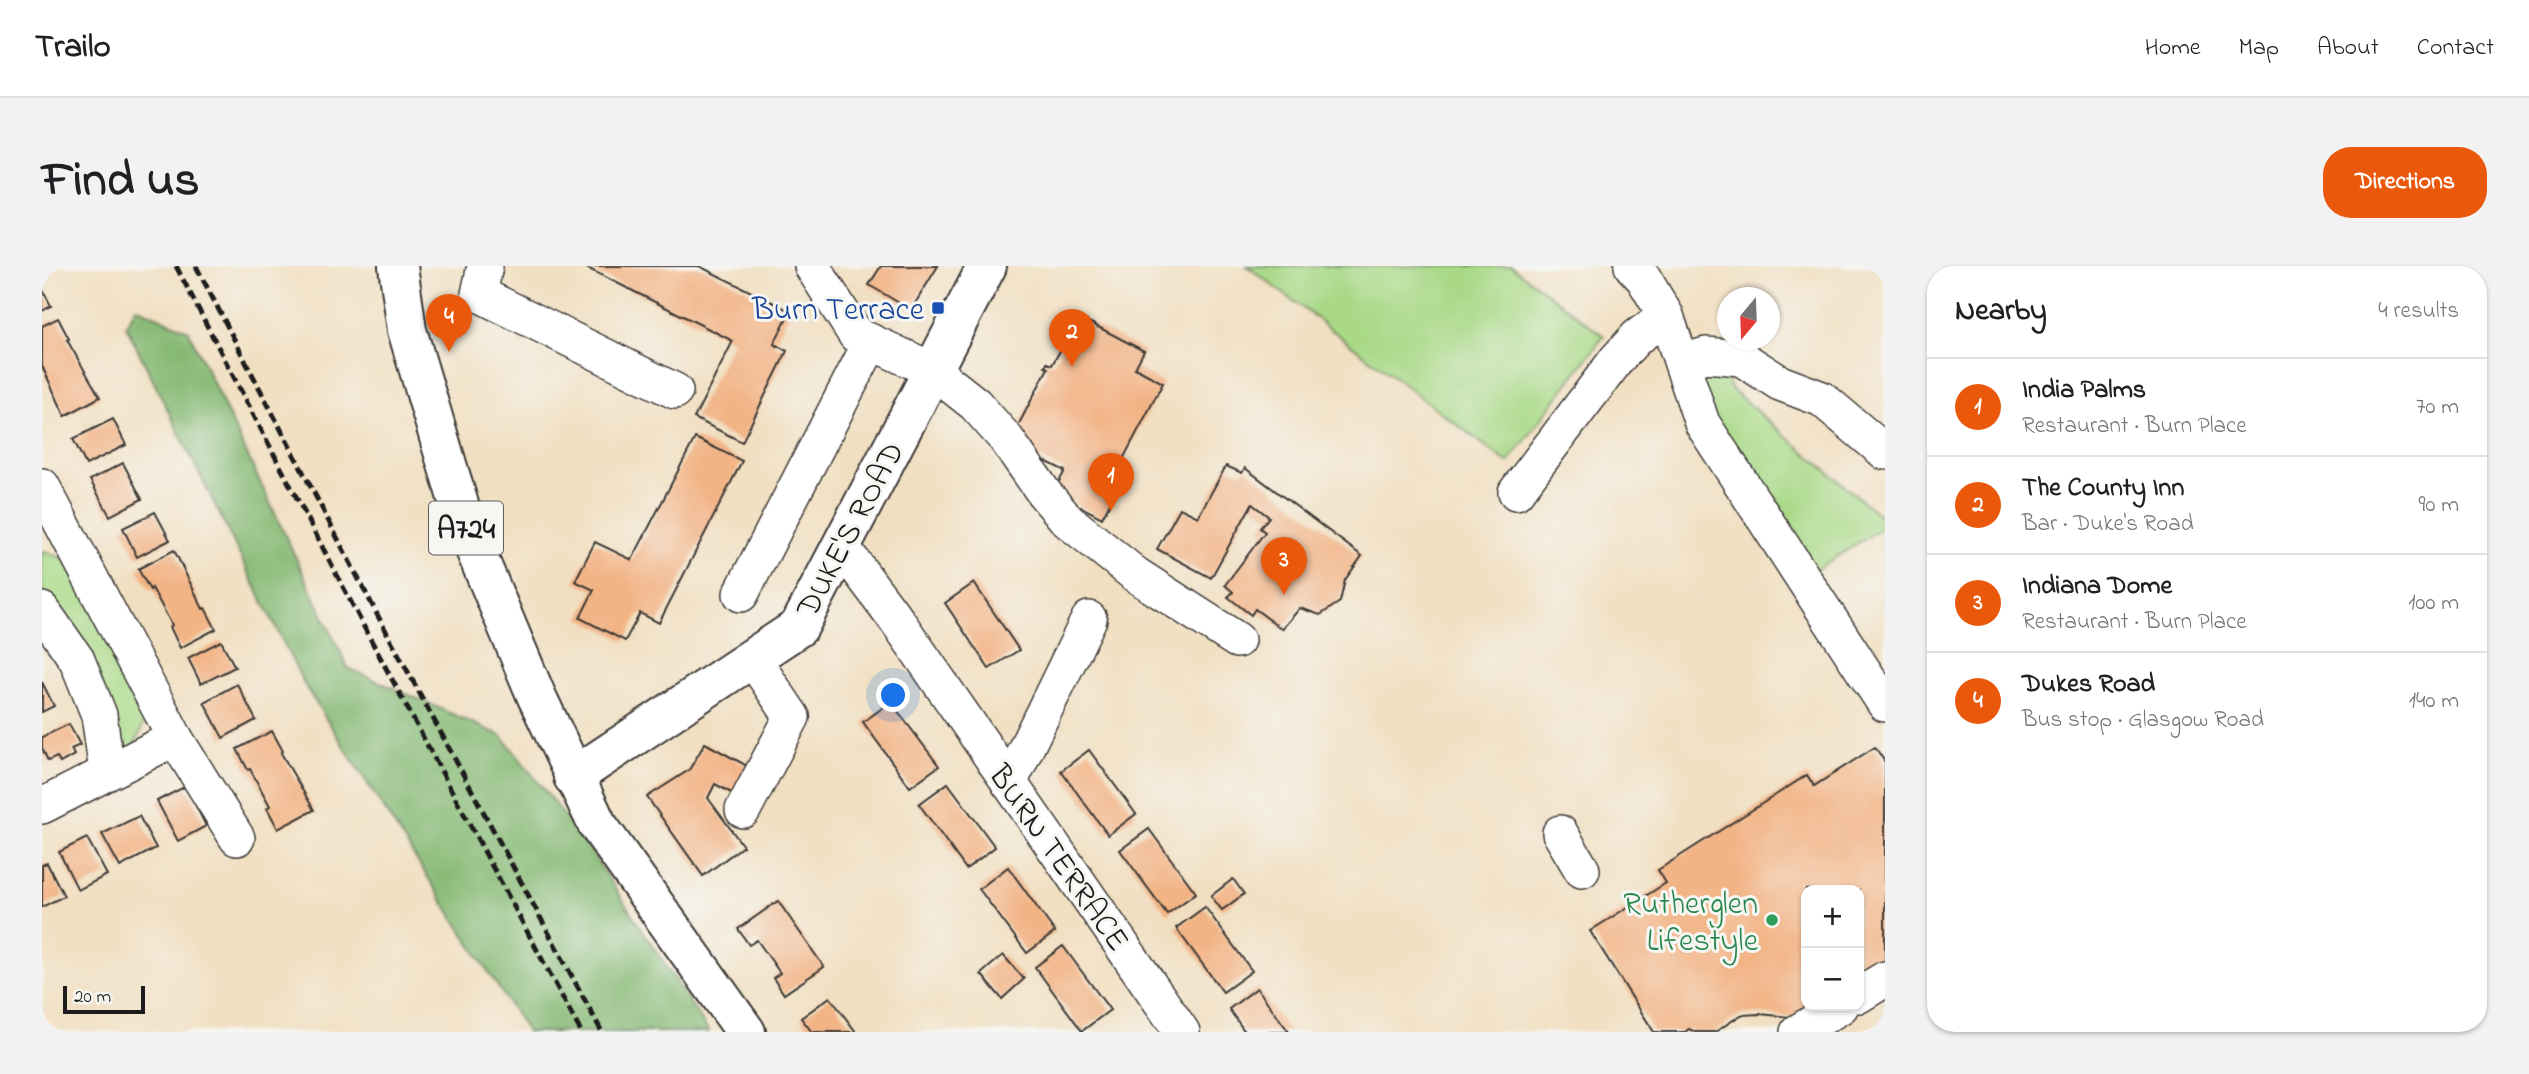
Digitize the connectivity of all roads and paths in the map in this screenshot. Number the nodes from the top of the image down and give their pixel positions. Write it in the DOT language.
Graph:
graph roads {
  1 [pos="398,266"];
  2 [pos="485,266"];
  3 [pos="811,266"];
  4 [pos="987,266"];
  5 [pos="1632,266"];
  6 [pos="1666,316"];
  7 [pos="871,342"];
  8 [pos="1682,362"];
  9 [pos="932,370"];
  10 [pos="675,391"];
  11 [pos="1885,452"];
  12 [pos="1516,492"];
  13 [pos="47,508"];
  14 [pos="841,546"];
  15 [pos="741,594"];
  16 [pos="42,610"];
  17 [pos="1089,618"];
  18 [pos="1237,640"];
  19 [pos="753,659"];
  20 [pos="1885,704"];
  21 [pos="175,738"];
  22 [pos="107,772"];
  23 [pos="573,776"];
  24 [pos="1009,783"];
  25 [pos="42,806"];
  26 [pos="743,810"];
  27 [pos="1560,833"];
  28 [pos="237,838"];
  29 [pos="1582,870"];
  30 [pos="1885,979"];
  31 [pos="1864,992"];
  32 [pos="1833,1011"];
  33 [pos="746,1032"];
  34 [pos="1182,1032"];
  35 [pos="1798,1032"];
  1 -- 23 [label="main road, A724"];
  2 -- 10 [label="street"];
  3 -- 7 [label="street"];
  4 -- 9 [label="main road, DUKE'S ROAD"];
  5 -- 6 [label="street"];
  6 -- 8 [label="street"];
  6 -- 12 [label="street"];
  7 -- 9 [label="street"];
  7 -- 15 [label="street"];
  8 -- 11 [label="street"];
  8 -- 20 [label="street"];
  9 -- 14 [label="main road, DUKE'S ROAD"];
  9 -- 18 [label="street"];
  13 -- 21 [label="street"];
  14 -- 19 [label="main road, DUKE'S ROAD"];
  14 -- 24 [label="street, BURN TERRACE"];
  16 -- 22 [label="street"];
  17 -- 24 [label="street"];
  19 -- 23 [label="main road, DUKE'S ROAD"];
  19 -- 26 [label="street"];
  21 -- 22 [label="street"];
  21 -- 28 [label="street"];
  22 -- 25 [label="street"];
  23 -- 33 [label="main road, A724"];
  24 -- 34 [label="street, BURN TERRACE"];
  27 -- 29 [label="street"];
  30 -- 31 [label="street"];
  32 -- 35 [label="street"];
}
